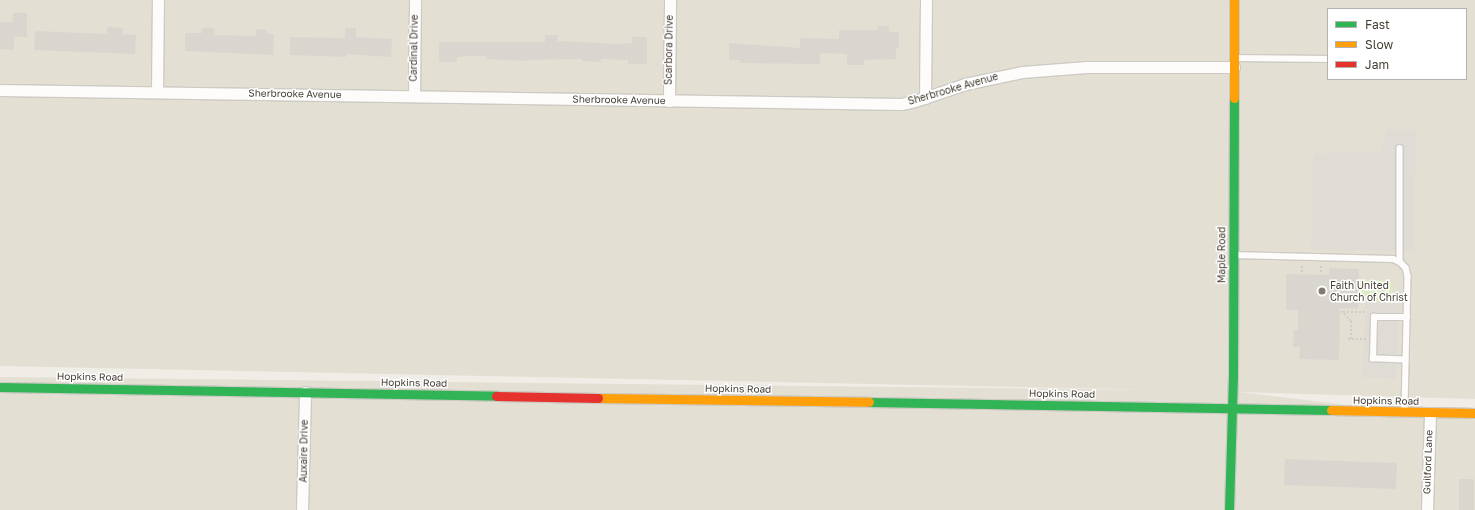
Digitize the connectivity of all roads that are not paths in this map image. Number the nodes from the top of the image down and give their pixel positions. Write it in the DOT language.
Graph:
graph roads {
  1 [pos="158,0"];
  2 [pos="415,0"];
  3 [pos="670,0"];
  4 [pos="926,0"];
  5 [pos="1234,0"];
  6 [pos="1327,59"];
  7 [pos="1234,62"];
  8 [pos="0,90"];
  9 [pos="156,92"];
  10 [pos="414,96"];
  11 [pos="926,98"];
  12 [pos="669,101"];
  13 [pos="1400,148"];
  14 [pos="1233,255"];
  15 [pos="1400,262"];
  16 [pos="1407,318"];
  17 [pos="1406,360"];
  18 [pos="0,387"];
  19 [pos="305,392"];
  20 [pos="1232,408"];
  21 [pos="1405,412"];
  22 [pos="1430,413"];
  23 [pos="1475,413"];
  24 [pos="302,510"];
  25 [pos="1229,510"];
  26 [pos="1427,510"];
  1 -- 9 [label="street"];
  2 -- 10 [label="street, Cardinal Drive"];
  3 -- 12 [label="street, Scarbora Drive"];
  4 -- 11 [label="street"];
  5 -- 7 [label="street, Maple Road"];
  6 -- 7 [label="lane"];
  7 -- 11 [label="street, Sherbrooke Avenue"];
  7 -- 14 [label="street, Maple Road"];
  8 -- 9 [label="street, Sherbrooke Avenue"];
  9 -- 10 [label="street, Sherbrooke Avenue"];
  10 -- 12 [label="street, Sherbrooke Avenue"];
  11 -- 12 [label="street, Sherbrooke Avenue"];
  13 -- 15 [label="lane"];
  14 -- 15 [label="lane"];
  14 -- 20 [label="street, Maple Road"];
  15 -- 16 [label="lane"];
  16 -- 17 [label="lane"];
  16 -- 17 [label="lane"];
  17 -- 21 [label="lane"];
  18 -- 19 [label="street, Hopkins Road"];
  19 -- 20 [label="street, Hopkins Road"];
  19 -- 24 [label="street, Auxaire Drive"];
  20 -- 21 [label="street, Hopkins Road"];
  20 -- 25 [label="street, Maple Road"];
  21 -- 22 [label="street, Hopkins Road"];
  22 -- 23 [label="street, Hopkins Road"];
  22 -- 26 [label="street, Guilford Lane"];
}
